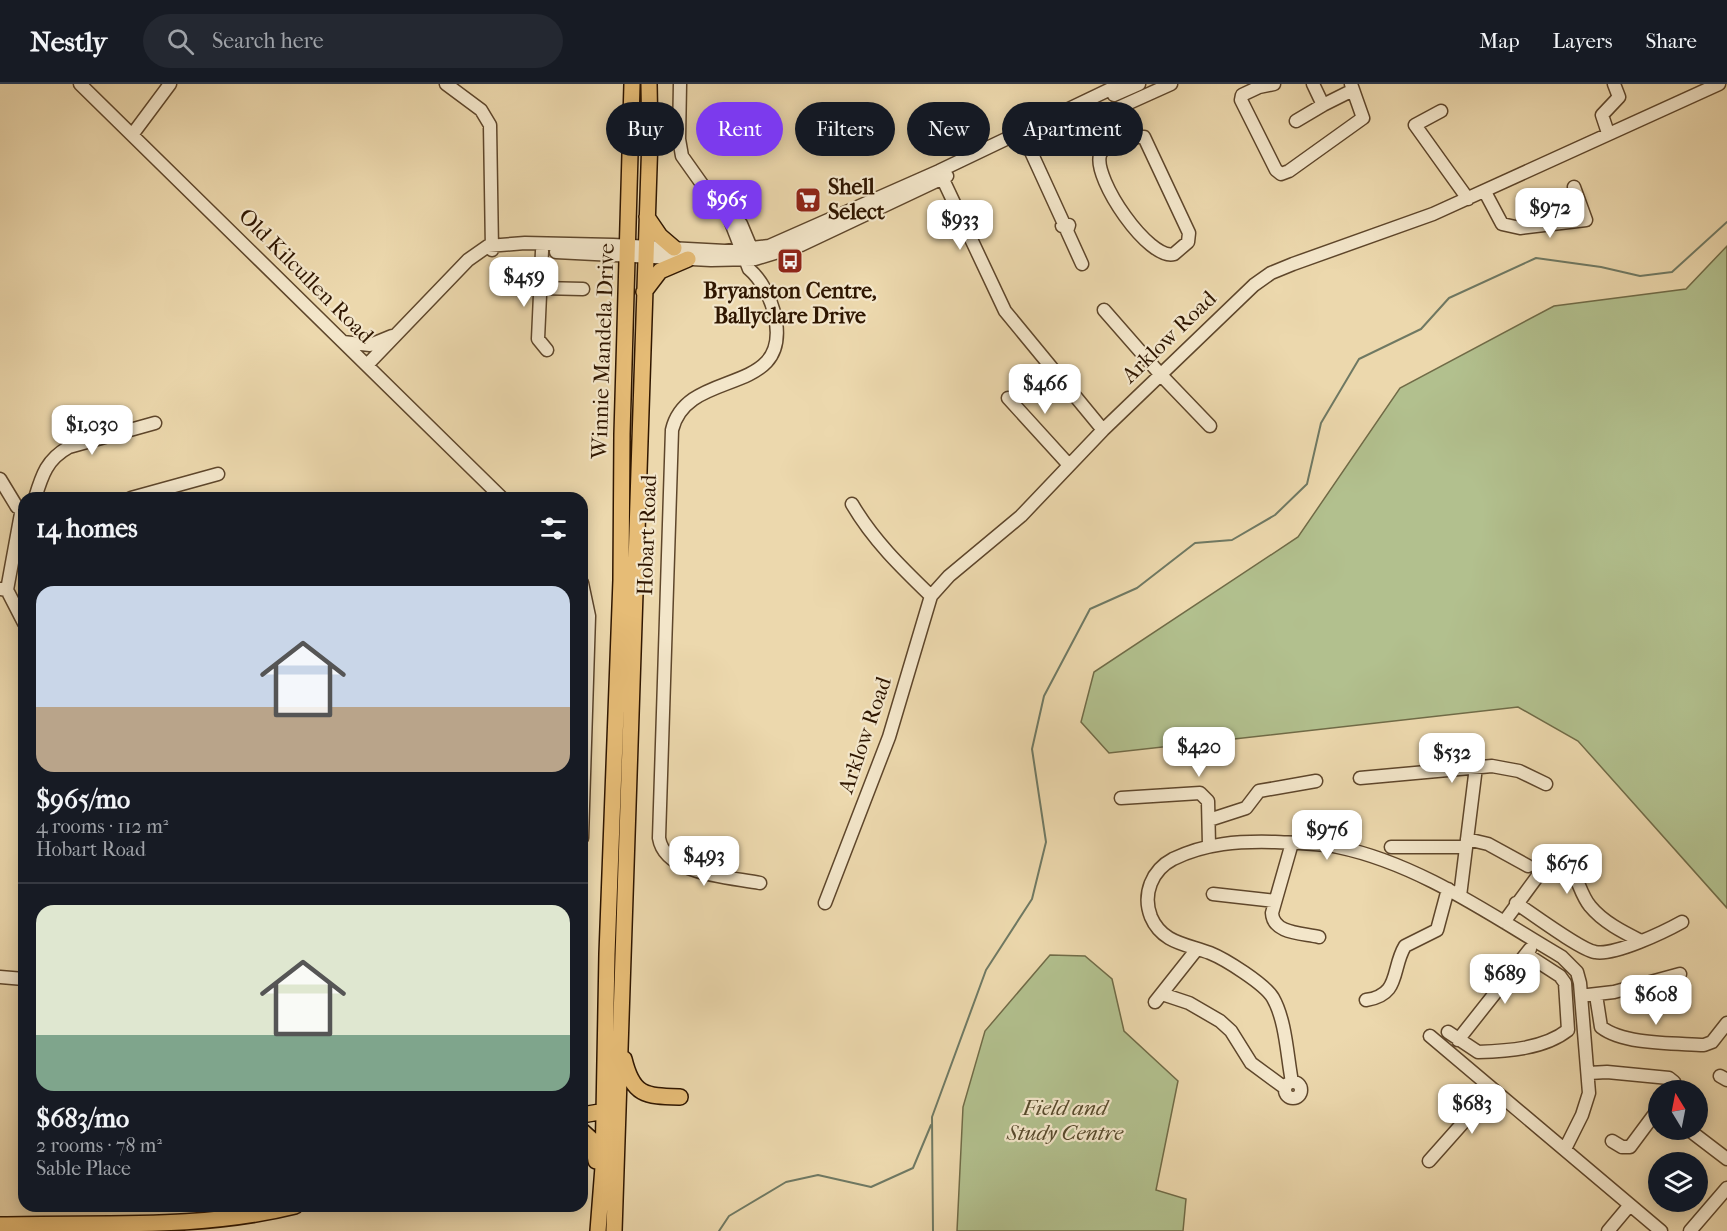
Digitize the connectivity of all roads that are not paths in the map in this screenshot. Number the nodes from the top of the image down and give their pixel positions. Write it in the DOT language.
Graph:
graph roads {
  1 [pos="80,84"];
  2 [pos="170,84"];
  3 [pos="446,84"];
  4 [pos="632,84"];
  5 [pos="649,84"];
  6 [pos="680,84"];
  7 [pos="1121,84"];
  8 [pos="1139,84"];
  9 [pos="1171,84"];
  10 [pos="1313,84"];
  11 [pos="1614,84"];
  12 [pos="1719,84"];
  13 [pos="1265,85"];
  14 [pos="1352,87"];
  15 [pos="1089,102"];
  16 [pos="1101,102"];
  17 [pos="1132,102"];
  18 [pos="1323,105"];
  19 [pos="1441,111"];
  20 [pos="1296,121"];
  21 [pos="1608,134"];
  22 [pos="132,135"];
  23 [pos="1119,143"];
  24 [pos="1002,148"];
  25 [pos="1033,156"];
  26 [pos="941,174"];
  27 [pos="1574,187"];
  28 [pos="1485,192"];
  29 [pos="1468,199"];
  30 [pos="647,217"];
  31 [pos="492,248"];
  32 [pos="674,248"];
  33 [pos="542,251"];
  34 [pos="628,251"];
  35 [pos="646,252"];
  36 [pos="749,255"];
  37 [pos="688,259"];
  38 [pos="1082,264"];
  39 [pos="540,288"];
  40 [pos="583,289"];
  41 [pos="644,292"];
  42 [pos="1104,310"];
  43 [pos="396,335"];
  44 [pos="341,342"];
  45 [pos="547,351"];
  46 [pos="367,365"];
  47 [pos="1160,374"];
  48 [pos="1008,398"];
  49 [pos="155,423"];
  50 [pos="1210,426"];
  51 [pos="1103,429"];
  52 [pos="1069,465"];
  53 [pos="218,474"];
  54 [pos="0,479"];
  55 [pos="37,492"];
  56 [pos="153,492"];
  57 [pos="496,492"];
  58 [pos="852,504"];
  59 [pos="18,505"];
  60 [pos="18,530"];
  61 [pos="4,590"];
  62 [pos="932,596"];
  63 [pos="588,611"];
  64 [pos="18,613"];
  65 [pos="588,640"];
  66 [pos="1476,767"];
  67 [pos="1360,778"];
  68 [pos="1316,781"];
  69 [pos="1546,784"];
  70 [pos="1121,798"];
  71 [pos="1209,820"];
  72 [pos="1292,843"];
  73 [pos="1466,843"];
  74 [pos="1209,845"];
  75 [pos="1391,848"];
  76 [pos="1528,866"];
  77 [pos="760,884"];
  78 [pos="1448,890"];
  79 [pos="1213,894"];
  80 [pos="1460,896"];
  81 [pos="1275,901"];
  82 [pos="825,903"];
  83 [pos="1516,903"];
  84 [pos="1504,922"];
  85 [pos="1682,922"];
  86 [pos="1320,937"];
  87 [pos="1641,941"];
  88 [pos="1537,942"];
  89 [pos="1197,949"];
  90 [pos="1526,954"];
  91 [pos="1680,974"];
  92 [pos="0,977"];
  93 [pos="18,978"];
  94 [pos="1596,994"];
  95 [pos="1581,996"];
  96 [pos="1366,1000"];
  97 [pos="1727,1023"];
  98 [pos="1430,1036"];
  99 [pos="621,1044"];
  100 [pos="1589,1073"];
  101 [pos="1672,1080"];
  102 [pos="1493,1089"];
  103 [pos="680,1097"];
  104 [pos="588,1115"];
  105 [pos="610,1116"];
  106 [pos="1648,1123"];
  107 [pos="588,1126"];
  108 [pos="588,1136"];
  109 [pos="1702,1140"];
  110 [pos="1612,1141"];
  111 [pos="1565,1149"];
  112 [pos="1727,1159"];
  113 [pos="1429,1161"];
  114 [pos="1727,1188"];
  115 [pos="600,1203"];
  116 [pos="1629,1206"];
  117 [pos="218,1212"];
  118 [pos="263,1212"];
  119 [pos="190,1217"];
  120 [pos="0,1223"];
  121 [pos="161,1223"];
  122 [pos="598,1231"];
  123 [pos="614,1231"];
  124 [pos="1608,1231"];
  125 [pos="1661,1231"];
  126 [pos="1690,1231"];
  1 -- 22 [label="street, Old Kilcullen Road"];
  2 -- 22 [label="street"];
  3 -- 31 [label="street"];
  4 -- 34 [label="main road, Winnie Mandela Drive"];
  5 -- 30 [label="main road, Winnie Mandela Drive"];
  6 -- 36 [label="street, Hobart Road"];
  7 -- 15 [label="street"];
  8 -- 16 [label="street"];
  9 -- 17 [label="street"];
  10 -- 18 [label="street"];
  11 -- 21 [label="street"];
  12 -- 21 [label="street, Arklow Road"];
  13 -- 14 [label="street"];
  14 -- 18 [label="street"];
  18 -- 20 [label="street"];
  19 -- 29 [label="street"];
  21 -- 28 [label="street, Arklow Road"];
  22 -- 44 [label="street, Old Kilcullen Road"];
  23 -- 23 [label="street"];
  24 -- 26 [label="street"];
  25 -- 38 [label="street"];
  26 -- 36 [label="street"];
  26 -- 51 [label="street"];
  27 -- 28 [label="street"];
  28 -- 29 [label="street, Arklow Road"];
  29 -- 47 [label="street, Arklow Road"];
  30 -- 32 [label="main road"];
  30 -- 35 [label="main road, Winnie Mandela Drive"];
  31 -- 33 [label="street"];
  31 -- 34 [label="street"];
  31 -- 43 [label="street"];
  32 -- 35 [label="street"];
  32 -- 36 [label="street"];
  33 -- 34 [label="street"];
  33 -- 39 [label="street"];
  34 -- 35 [label="street"];
  34 -- 105 [label="main road, Winnie Mandela Drive"];
  35 -- 37 [label="street"];
  35 -- 41 [label="main road, Winnie Mandela Drive"];
  36 -- 37 [label="street"];
  36 -- 77 [label="street, Hobart Road"];
  37 -- 41 [label="main road"];
  39 -- 40 [label="street"];
  39 -- 45 [label="street"];
  41 -- 99 [label="main road, Winnie Mandela Drive"];
  42 -- 47 [label="street"];
  43 -- 44 [label="street"];
  43 -- 46 [label="street"];
  44 -- 46 [label="street, Old Kilcullen Road"];
  46 -- 57 [label="street, Old Kilcullen Road"];
  47 -- 50 [label="street"];
  47 -- 51 [label="street, Arklow Road"];
  48 -- 52 [label="street"];
  49 -- 55 [label="street"];
  51 -- 52 [label="street, Arklow Road"];
  52 -- 62 [label="street, Arklow Road"];
  53 -- 56 [label="street"];
  54 -- 59 [label="street"];
  58 -- 62 [label="street"];
  60 -- 61 [label="street"];
  61 -- 64 [label="street"];
  62 -- 82 [label="street, Arklow Road"];
  63 -- 65 [label="street"];
  66 -- 67 [label="street"];
  66 -- 69 [label="street"];
  66 -- 73 [label="street"];
  68 -- 71 [label="street"];
  70 -- 71 [label="street"];
  71 -- 74 [label="street"];
  72 -- 74 [label="street"];
  72 -- 78 [label="street"];
  72 -- 81 [label="street"];
  73 -- 75 [label="street"];
  73 -- 76 [label="street"];
  73 -- 80 [label="street"];
  74 -- 89 [label="street"];
  78 -- 80 [label="street"];
  78 -- 96 [label="street"];
  79 -- 81 [label="street"];
  80 -- 84 [label="street"];
  81 -- 86 [label="street"];
  83 -- 84 [label="street"];
  83 -- 87 [label="street"];
  83 -- 87 [label="street"];
  84 -- 88 [label="street"];
  85 -- 87 [label="street"];
  88 -- 90 [label="street"];
  88 -- 95 [label="street"];
  89 -- 89 [label="street"];
  90 -- 90 [label="street"];
  91 -- 94 [label="street"];
  92 -- 93 [label="street"];
  94 -- 95 [label="street"];
  94 -- 97 [label="street"];
  95 -- 100 [label="street"];
  98 -- 102 [label="street"];
  99 -- 103 [label="main road"];
  99 -- 105 [label="main road, Winnie Mandela Drive"];
  100 -- 101 [label="street"];
  100 -- 111 [label="street"];
  102 -- 111 [label="street"];
  102 -- 113 [label="street"];
  104 -- 105 [label="main road"];
  105 -- 107 [label="main road"];
  105 -- 115 [label="main road, Winnie Mandela Drive"];
  105 -- 123 [label="main road, Winnie Mandela Drive"];
  106 -- 110 [label="street"];
  108 -- 115 [label="main road"];
  109 -- 112 [label="street"];
  111 -- 116 [label="street"];
  114 -- 126 [label="street"];
  115 -- 122 [label="main road, Winnie Mandela Drive"];
  116 -- 124 [label="street"];
  116 -- 125 [label="street"];
  117 -- 119 [label="main road"];
  118 -- 119 [label="main road"];
  119 -- 121 [label="main road"];
  120 -- 121 [label="main road"];
}
